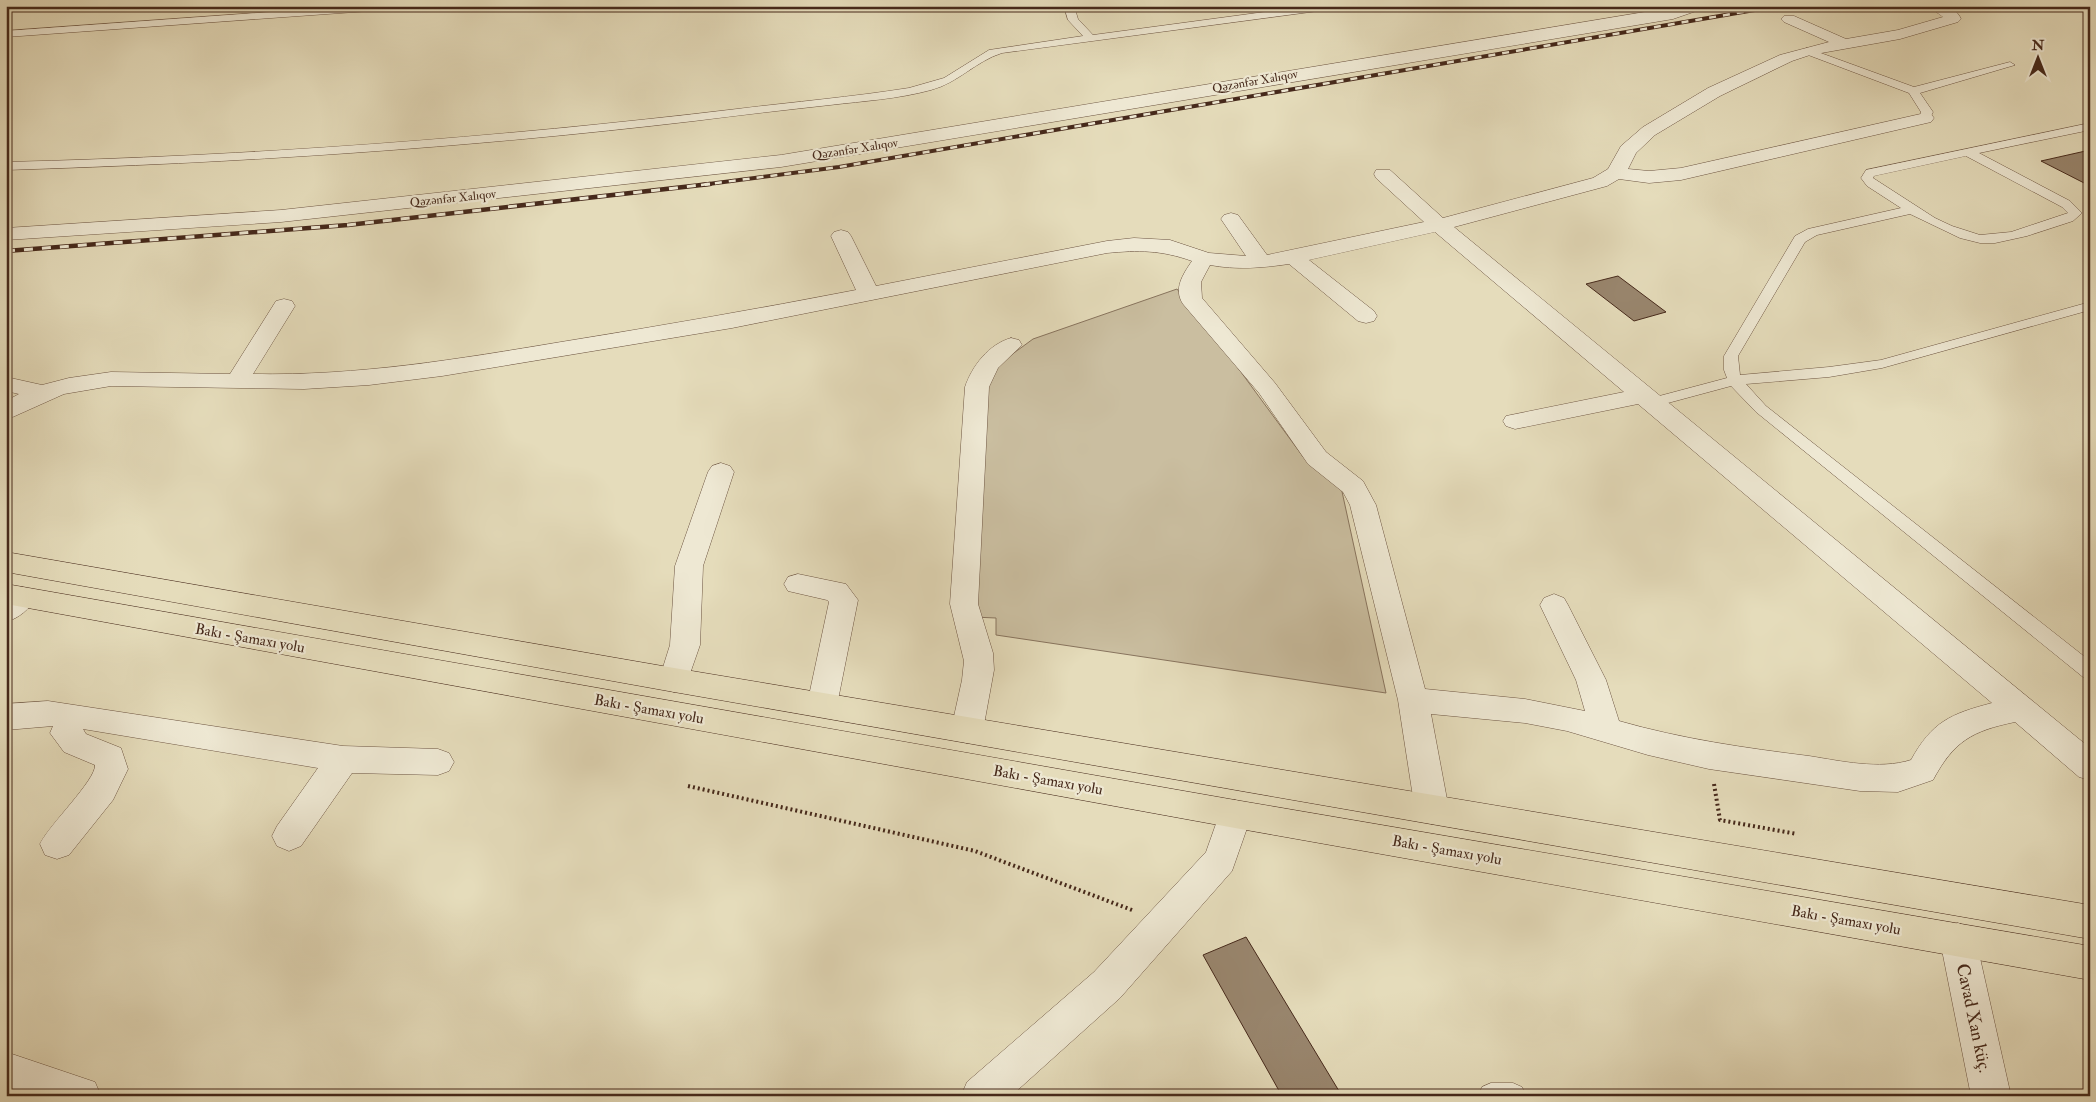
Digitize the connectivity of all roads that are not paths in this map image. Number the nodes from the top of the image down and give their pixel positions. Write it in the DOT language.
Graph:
graph roads {
  1 [pos="397,6"];
  2 [pos="1069,6"];
  3 [pos="1333,6"];
  4 [pos="1697,6"];
  5 [pos="1935,6"];
  6 [pos="1789,19"];
  7 [pos="6,34"];
  8 [pos="1091,39"];
  9 [pos="1845,45"];
  10 [pos="1807,52"];
  11 [pos="2010,65"];
  12 [pos="1913,91"];
  13 [pos="1925,118"];
  14 [pos="2090,127"];
  15 [pos="1968,152"];
  16 [pos="6,166"];
  17 [pos="1616,173"];
  18 [pos="1384,174"];
  19 [pos="1913,209"];
  20 [pos="1231,219"];
  21 [pos="1438,225"];
  22 [pos="6,234"];
  23 [pos="841,236"];
  24 [pos="1293,257"];
  25 [pos="1204,258"];
  26 [pos="1261,262"];
  27 [pos="868,293"];
  28 [pos="284,306"];
  29 [pos="2090,306"];
  30 [pos="1366,316"];
  31 [pos="1010,345"];
  32 [pos="1735,380"];
  33 [pos="237,381"];
  34 [pos="6,384"];
  35 [pos="40,392"];
  36 [pos="1648,398"];
  37 [pos="6,412"];
  38 [pos="1515,421"];
  39 [pos="721,472"];
  40 [pos="6,562"];
  41 [pos="798,584"];
  42 [pos="11,601"];
  43 [pos="1554,605"];
  44 [pos="2090,672"];
  45 [pos="674,680"];
  46 [pos="1412,700"];
  47 [pos="822,705"];
  48 [pos="2020,709"];
  49 [pos="72,715"];
  50 [pos="6,717"];
  51 [pos="1606,729"];
  52 [pos="967,730"];
  53 [pos="343,759"];
  54 [pos="438,762"];
  55 [pos="2090,767"];
  56 [pos="1432,810"];
  57 [pos="1235,814"];
  58 [pos="289,836"];
  59 [pos="57,844"];
  60 [pos="2090,922"];
  61 [pos="1958,940"];
  62 [pos="2090,963"];
  63 [pos="6,1072"];
  64 [pos="81,1096"];
  65 [pos="981,1096"];
  66 [pos="1491,1096"];
  67 [pos="1513,1096"];
  68 [pos="1991,1096"];
  1 -- 7 [label="lane"];
  2 -- 8 [label="lane"];
  3 -- 8 [label="lane"];
  4 -- 22 [label="street, Qəzənfər Xalıqov"];
  5 -- 9 [label="street"];
  6 -- 9 [label="street"];
  8 -- 16 [label="lane"];
  9 -- 10 [label="street"];
  10 -- 12 [label="lane"];
  10 -- 17 [label="street"];
  11 -- 12 [label="lane"];
  12 -- 13 [label="lane"];
  13 -- 17 [label="street"];
  14 -- 15 [label="lane"];
  15 -- 19 [label="lane"];
  15 -- 19 [label="lane"];
  17 -- 21 [label="street"];
  18 -- 21 [label="street"];
  19 -- 32 [label="lane"];
  20 -- 26 [label="street"];
  21 -- 24 [label="street"];
  21 -- 36 [label="street"];
  23 -- 27 [label="street"];
  24 -- 26 [label="street"];
  24 -- 30 [label="street"];
  25 -- 26 [label="street"];
  25 -- 27 [label="street"];
  25 -- 46 [label="street"];
  27 -- 33 [label="street"];
  28 -- 33 [label="street"];
  29 -- 32 [label="lane"];
  31 -- 52 [label="street"];
  32 -- 36 [label="lane"];
  32 -- 44 [label="lane"];
  33 -- 35 [label="street"];
  34 -- 35 [label="street"];
  35 -- 37 [label="street"];
  36 -- 38 [label="street"];
  36 -- 48 [label="street"];
  39 -- 45 [label="street"];
  40 -- 45 [label="highway"];
  41 -- 47 [label="street"];
  42 -- 57 [label="highway, Bakı - Şamaxı yolu"];
  43 -- 51 [label="street"];
  45 -- 47 [label="highway"];
  46 -- 51 [label="street"];
  46 -- 56 [label="street"];
  47 -- 52 [label="highway"];
  48 -- 51 [label="street"];
  48 -- 55 [label="street"];
  49 -- 50 [label="street"];
  49 -- 53 [label="street"];
  49 -- 59 [label="street"];
  52 -- 56 [label="highway"];
  53 -- 54 [label="street"];
  53 -- 58 [label="street"];
  56 -- 60 [label="highway"];
  57 -- 61 [label="highway, Bakı - Şamaxı yolu"];
  57 -- 65 [label="street"];
  61 -- 62 [label="highway, Bakı - Şamaxı yolu"];
  61 -- 68 [label="street, Cavad Xan küç."];
  63 -- 64 [label="street"];
  66 -- 67 [label="lane"];
}
